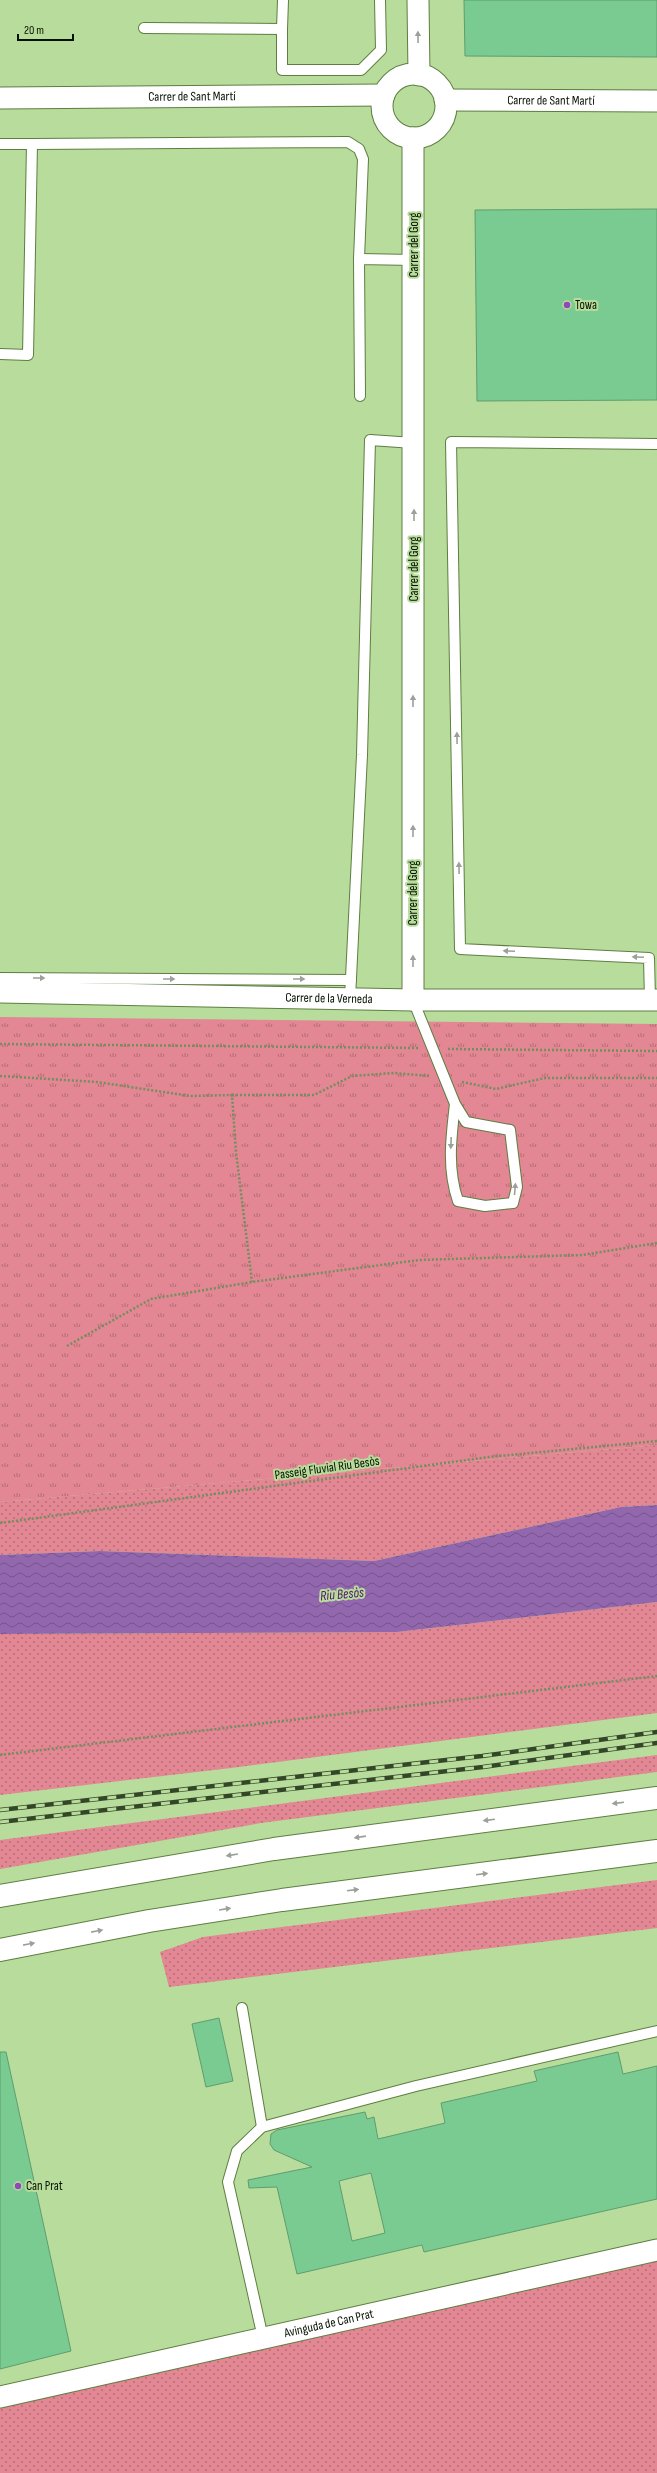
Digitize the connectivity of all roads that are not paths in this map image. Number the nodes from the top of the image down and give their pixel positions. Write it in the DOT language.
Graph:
graph roads {
  1 [pos="283,0"];
  2 [pos="380,0"];
  3 [pos="418,0"];
  4 [pos="144,28"];
  5 [pos="282,29"];
  6 [pos="419,75"];
  7 [pos="384,95"];
  8 [pos="0,98"];
  9 [pos="446,100"];
  10 [pos="657,101"];
  11 [pos="414,138"];
  12 [pos="0,144"];
  13 [pos="32,144"];
  14 [pos="359,259"];
  15 [pos="414,260"];
  16 [pos="0,354"];
  17 [pos="360,396"];
  18 [pos="414,442"];
  19 [pos="657,444"];
  20 [pos="0,978"];
  21 [pos="351,989"];
  22 [pos="0,992"];
  23 [pos="413,1000"];
  24 [pos="654,1000"];
  25 [pos="455,1104"];
  26 [pos="657,1798"];
  27 [pos="657,1851"];
  28 [pos="0,1896"];
  29 [pos="0,1950"];
  30 [pos="242,2008"];
  31 [pos="657,2031"];
  32 [pos="262,2127"];
  33 [pos="657,2250"];
  34 [pos="263,2338"];
  35 [pos="0,2397"];
  1 -- 5 [label="lane"];
  2 -- 5 [label="lane"];
  6 -- 3 [label="street, one-way"];
  4 -- 5 [label="lane"];
  6 -- 7 [label="street"];
  6 -- 9 [label="street"];
  7 -- 8 [label="street, Carrer de Sant Martí"];
  7 -- 11 [label="street"];
  9 -- 10 [label="street, Carrer de Sant Martí"];
  9 -- 11 [label="street"];
  11 -- 15 [label="street, Carrer del Gorg"];
  12 -- 13 [label="lane"];
  13 -- 14 [label="lane"];
  13 -- 16 [label="lane"];
  14 -- 15 [label="lane"];
  14 -- 17 [label="lane"];
  15 -- 18 [label="street, Carrer del Gorg"];
  18 -- 21 [label="lane"];
  23 -- 18 [label="street, Carrer del Gorg, one-way"];
  24 -- 19 [label="lane, one-way"];
  20 -- 21 [label="lane, one-way"];
  21 -- 22 [label="street, Carrer de la Verneda"];
  21 -- 23 [label="street, Carrer de la Verneda"];
  23 -- 24 [label="street, Carrer de la Verneda"];
  23 -- 25 [label="lane"];
  25 -- 25 [label="lane, one-way"];
  26 -- 28 [label="highway, one-way"];
  29 -- 27 [label="highway, one-way"];
  30 -- 32 [label="lane"];
  31 -- 32 [label="lane"];
  32 -- 34 [label="lane"];
  33 -- 34 [label="street, Avinguda de Can Prat"];
  34 -- 35 [label="street, Avinguda de Can Prat"];
}
